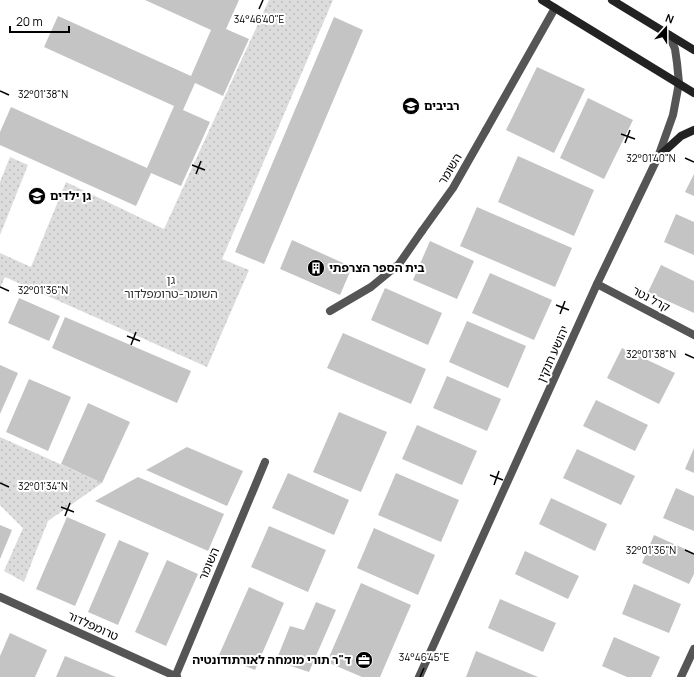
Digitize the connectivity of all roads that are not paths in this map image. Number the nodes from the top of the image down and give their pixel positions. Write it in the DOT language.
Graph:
graph roads {
  1 [pos="542,0"];
  2 [pos="612,0"];
  3 [pos="555,8"];
  4 [pos="669,35"];
  5 [pos="694,50"];
  6 [pos="679,84"];
  7 [pos="694,93"];
  8 [pos="694,130"];
  9 [pos="658,157"];
  10 [pos="597,284"];
  11 [pos="330,311"];
  12 [pos="694,335"];
  13 [pos="265,462"];
  14 [pos="0,597"];
  15 [pos="694,649"];
  16 [pos="176,677"];
  17 [pos="419,677"];
  18 [pos="681,677"];
  1 -- 3 [label="main road"];
  2 -- 4 [label="main road"];
  3 -- 6 [label="main road"];
  3 -- 11 [label="street, השומר"];
  4 -- 5 [label="main road"];
  4 -- 6 [label="street, יהושע חנקין"];
  6 -- 7 [label="main road"];
  6 -- 9 [label="street, יהושע חנקין"];
  8 -- 9 [label="main road"];
  9 -- 10 [label="street, יהושע חנקין"];
  10 -- 12 [label="street, קרל נטר"];
  10 -- 17 [label="street, יהושע חנקין"];
  13 -- 16 [label="street, השומר"];
  14 -- 16 [label="street, טרומפלדור"];
  15 -- 18 [label="street"];
}
